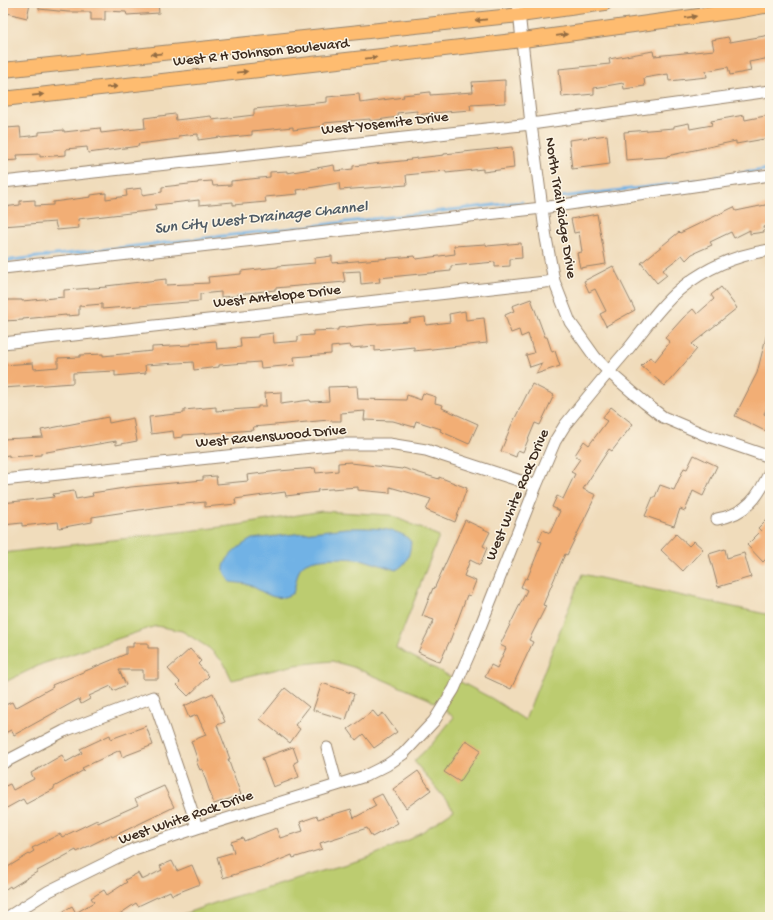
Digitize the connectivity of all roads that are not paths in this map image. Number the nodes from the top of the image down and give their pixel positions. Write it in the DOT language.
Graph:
graph roads {
  1 [pos="605,3"];
  2 [pos="770,5"];
  3 [pos="519,9"];
  4 [pos="523,40"];
  5 [pos="3,70"];
  6 [pos="770,91"];
  7 [pos="3,99"];
  8 [pos="531,124"];
  9 [pos="770,175"];
  10 [pos="3,182"];
  11 [pos="542,206"];
  12 [pos="770,250"];
  13 [pos="3,268"];
  14 [pos="554,281"];
  15 [pos="3,343"];
  16 [pos="609,372"];
  17 [pos="770,457"];
  18 [pos="770,471"];
  19 [pos="3,480"];
  20 [pos="536,486"];
  21 [pos="717,519"];
  22 [pos="327,748"];
  23 [pos="3,763"];
  24 [pos="337,785"];
  25 [pos="197,828"];
  26 [pos="8,917"];
  1 -- 3 [label="main road, West R H Johnson Boulevard"];
  4 -- 2 [label="main road, West R H Johnson Boulevard, one-way"];
  3 -- 4 [label="street, North Trail Ridge Drive"];
  3 -- 5 [label="main road, West R H Johnson Boulevard, one-way"];
  7 -- 4 [label="main road, West R H Johnson Boulevard, one-way"];
  4 -- 8 [label="street, North Trail Ridge Drive"];
  6 -- 8 [label="street, West Yosemite Drive"];
  8 -- 10 [label="street, West Yosemite Drive"];
  8 -- 11 [label="street, North Trail Ridge Drive"];
  9 -- 11 [label="street"];
  11 -- 13 [label="street"];
  11 -- 14 [label="street, North Trail Ridge Drive"];
  12 -- 16 [label="street, West White Rock Drive"];
  14 -- 15 [label="street, West Antelope Drive"];
  14 -- 16 [label="street, North Trail Ridge Drive"];
  16 -- 17 [label="street, North Trail Ridge Drive"];
  16 -- 20 [label="street, West White Rock Drive"];
  18 -- 21 [label="street"];
  19 -- 20 [label="street, West Ravenswood Drive"];
  20 -- 24 [label="street, West White Rock Drive"];
  22 -- 24 [label="street"];
  23 -- 25 [label="street"];
  24 -- 25 [label="street, West White Rock Drive"];
  25 -- 26 [label="street, West White Rock Drive"];
}
